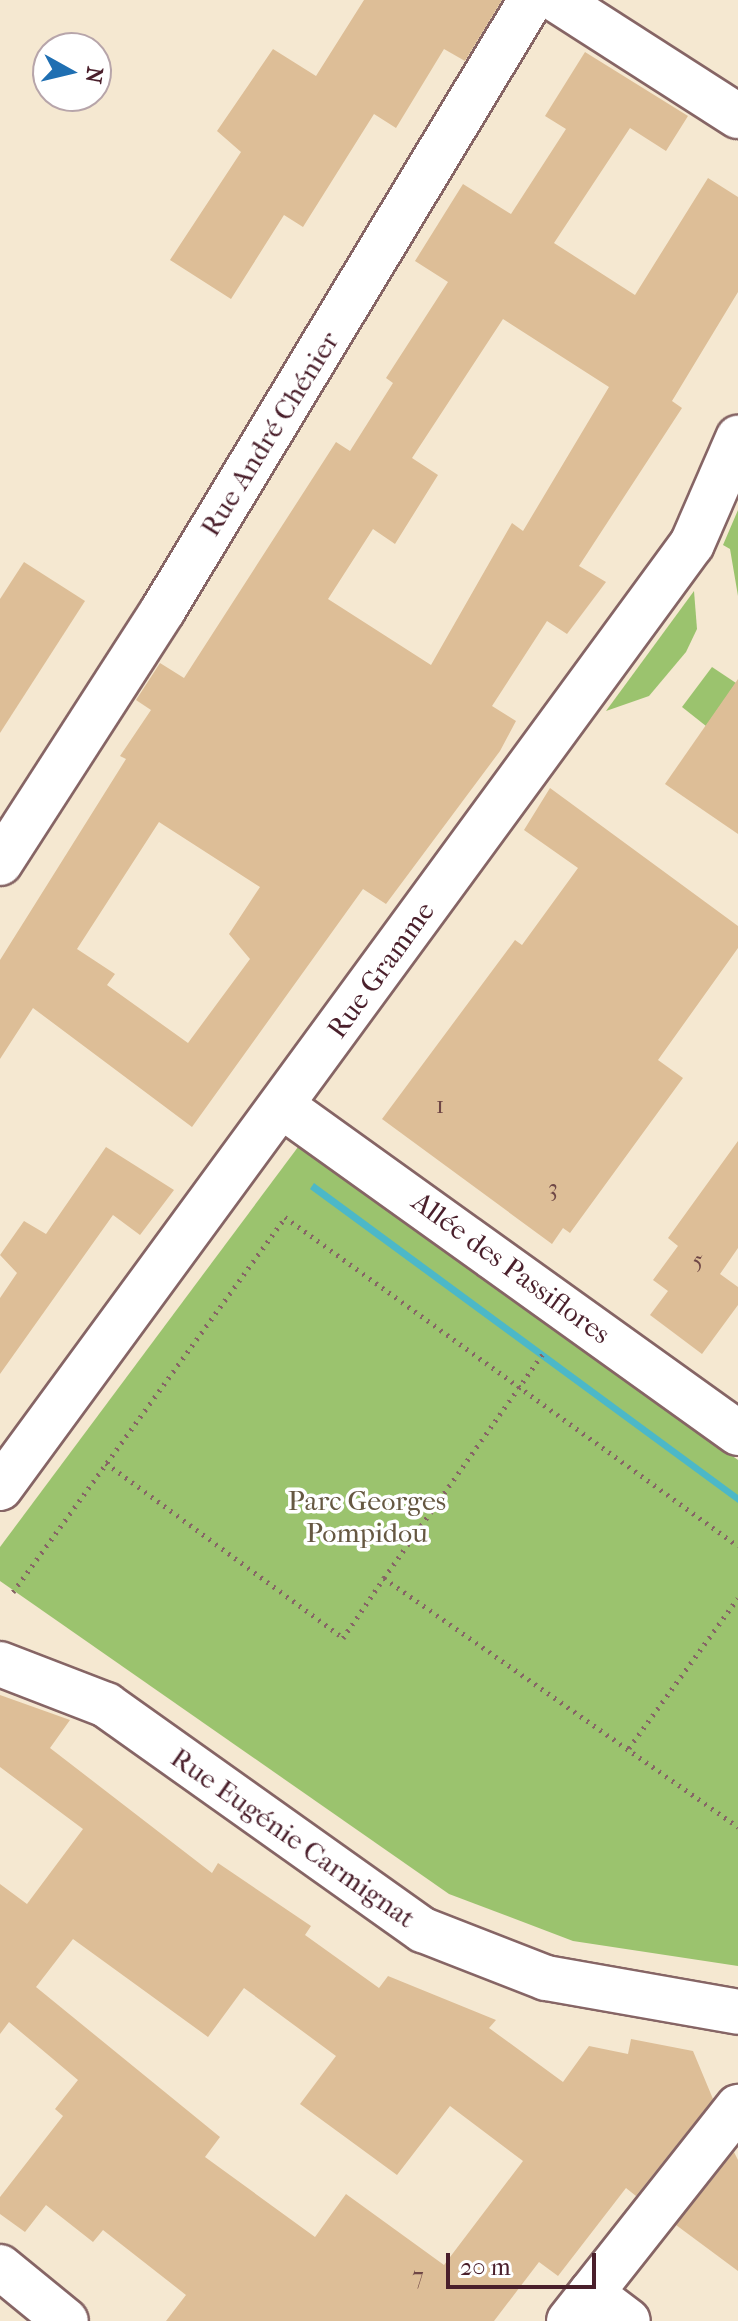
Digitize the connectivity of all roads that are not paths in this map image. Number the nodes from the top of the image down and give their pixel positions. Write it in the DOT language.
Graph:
graph roads {
  1 [pos="531,0"];
  2 [pos="557,0"];
  3 [pos="738,116"];
  4 [pos="738,438"];
  5 [pos="0,863"];
  6 [pos="282,1106"];
  7 [pos="738,1433"];
  8 [pos="0,1488"];
  9 [pos="0,1664"];
  10 [pos="738,2012"];
  11 [pos="738,2107"];
  12 [pos="0,2267"];
  13 [pos="580,2307"];
  14 [pos="66,2321"];
  15 [pos="628,2321"];
  1 -- 5 [label="street, Rue André Chénier"];
  2 -- 3 [label="street"];
  4 -- 6 [label="street, Rue Gramme"];
  6 -- 7 [label="street, Allée des Passiflores"];
  6 -- 8 [label="street, Rue Gramme"];
  9 -- 10 [label="street, Rue Eugénie Carmignat"];
  11 -- 13 [label="street"];
  12 -- 14 [label="street"];
  13 -- 15 [label="street"];
}
